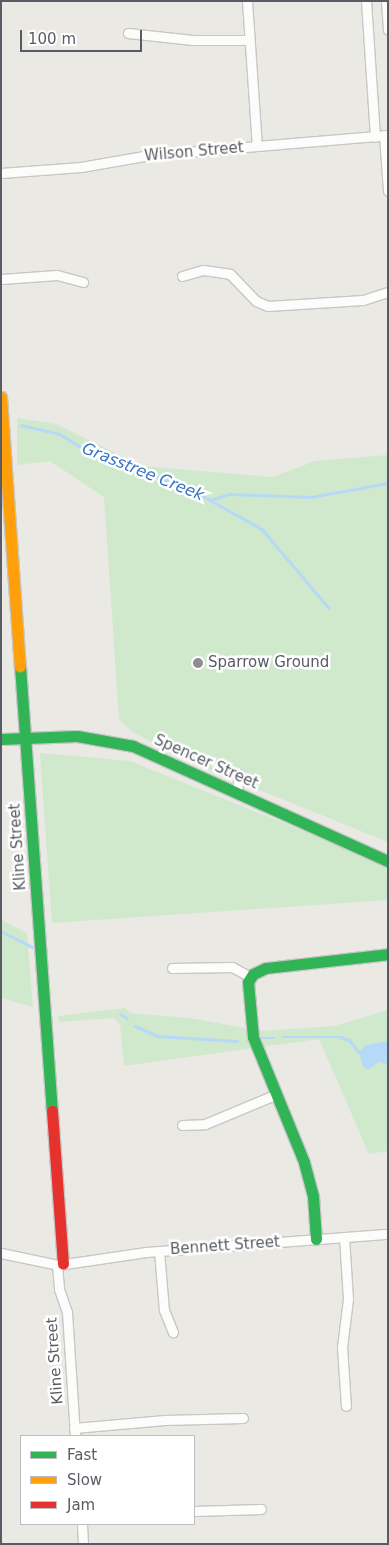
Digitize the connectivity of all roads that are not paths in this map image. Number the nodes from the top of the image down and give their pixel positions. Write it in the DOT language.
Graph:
graph roads {
  1 [pos="246,1"];
  2 [pos="366,1"];
  3 [pos="386,1"];
  4 [pos="387,18"];
  5 [pos="388,30"];
  6 [pos="128,33"];
  7 [pos="249,40"];
  8 [pos="382,136"];
  9 [pos="257,146"];
  10 [pos="1,173"];
  11 [pos="388,191"];
  12 [pos="182,276"];
  13 [pos="1,279"];
  14 [pos="82,282"];
  15 [pos="388,292"];
  16 [pos="1,397"];
  17 [pos="26,738"];
  18 [pos="1,739"];
  19 [pos="239,774"];
  20 [pos="237,792"];
  21 [pos="388,860"];
  22 [pos="388,954"];
  23 [pos="172,968"];
  24 [pos="251,977"];
  25 [pos="277,1094"];
  26 [pos="182,1125"];
  27 [pos="388,1234"];
  28 [pos="344,1237"];
  29 [pos="316,1239"];
  30 [pos="159,1251"];
  31 [pos="1,1253"];
  32 [pos="60,1264"];
  33 [pos="173,1332"];
  34 [pos="346,1406"];
  35 [pos="243,1418"];
  36 [pos="75,1432"];
  37 [pos="262,1509"];
  38 [pos="195,1511"];
  39 [pos="82,1525"];
  40 [pos="83,1544"];
  1 -- 7 [label="street"];
  2 -- 8 [label="street"];
  3 -- 4 [label="street"];
  4 -- 5 [label="street"];
  6 -- 7 [label="street"];
  7 -- 9 [label="street"];
  8 -- 9 [label="street, Wilson Street"];
  8 -- 11 [label="street"];
  9 -- 10 [label="street, Wilson Street"];
  12 -- 15 [label="street"];
  13 -- 14 [label="street"];
  16 -- 17 [label="street, Kline Street"];
  17 -- 18 [label="street, Spencer Street"];
  17 -- 20 [label="street, Spencer Street"];
  17 -- 32 [label="street, Kline Street"];
  19 -- 20 [label="street"];
  20 -- 21 [label="street, Spencer Street"];
  22 -- 24 [label="street"];
  23 -- 24 [label="street"];
  24 -- 25 [label="street"];
  25 -- 26 [label="street"];
  25 -- 29 [label="street"];
  27 -- 28 [label="street, Bennett Street"];
  28 -- 29 [label="street, Bennett Street"];
  28 -- 34 [label="street"];
  29 -- 30 [label="street, Bennett Street"];
  30 -- 32 [label="street, Bennett Street"];
  30 -- 33 [label="street"];
  31 -- 32 [label="street, Bennett Street"];
  32 -- 36 [label="street, Kline Street"];
  35 -- 36 [label="street"];
  37 -- 38 [label="street"];
  39 -- 40 [label="street"];
}
